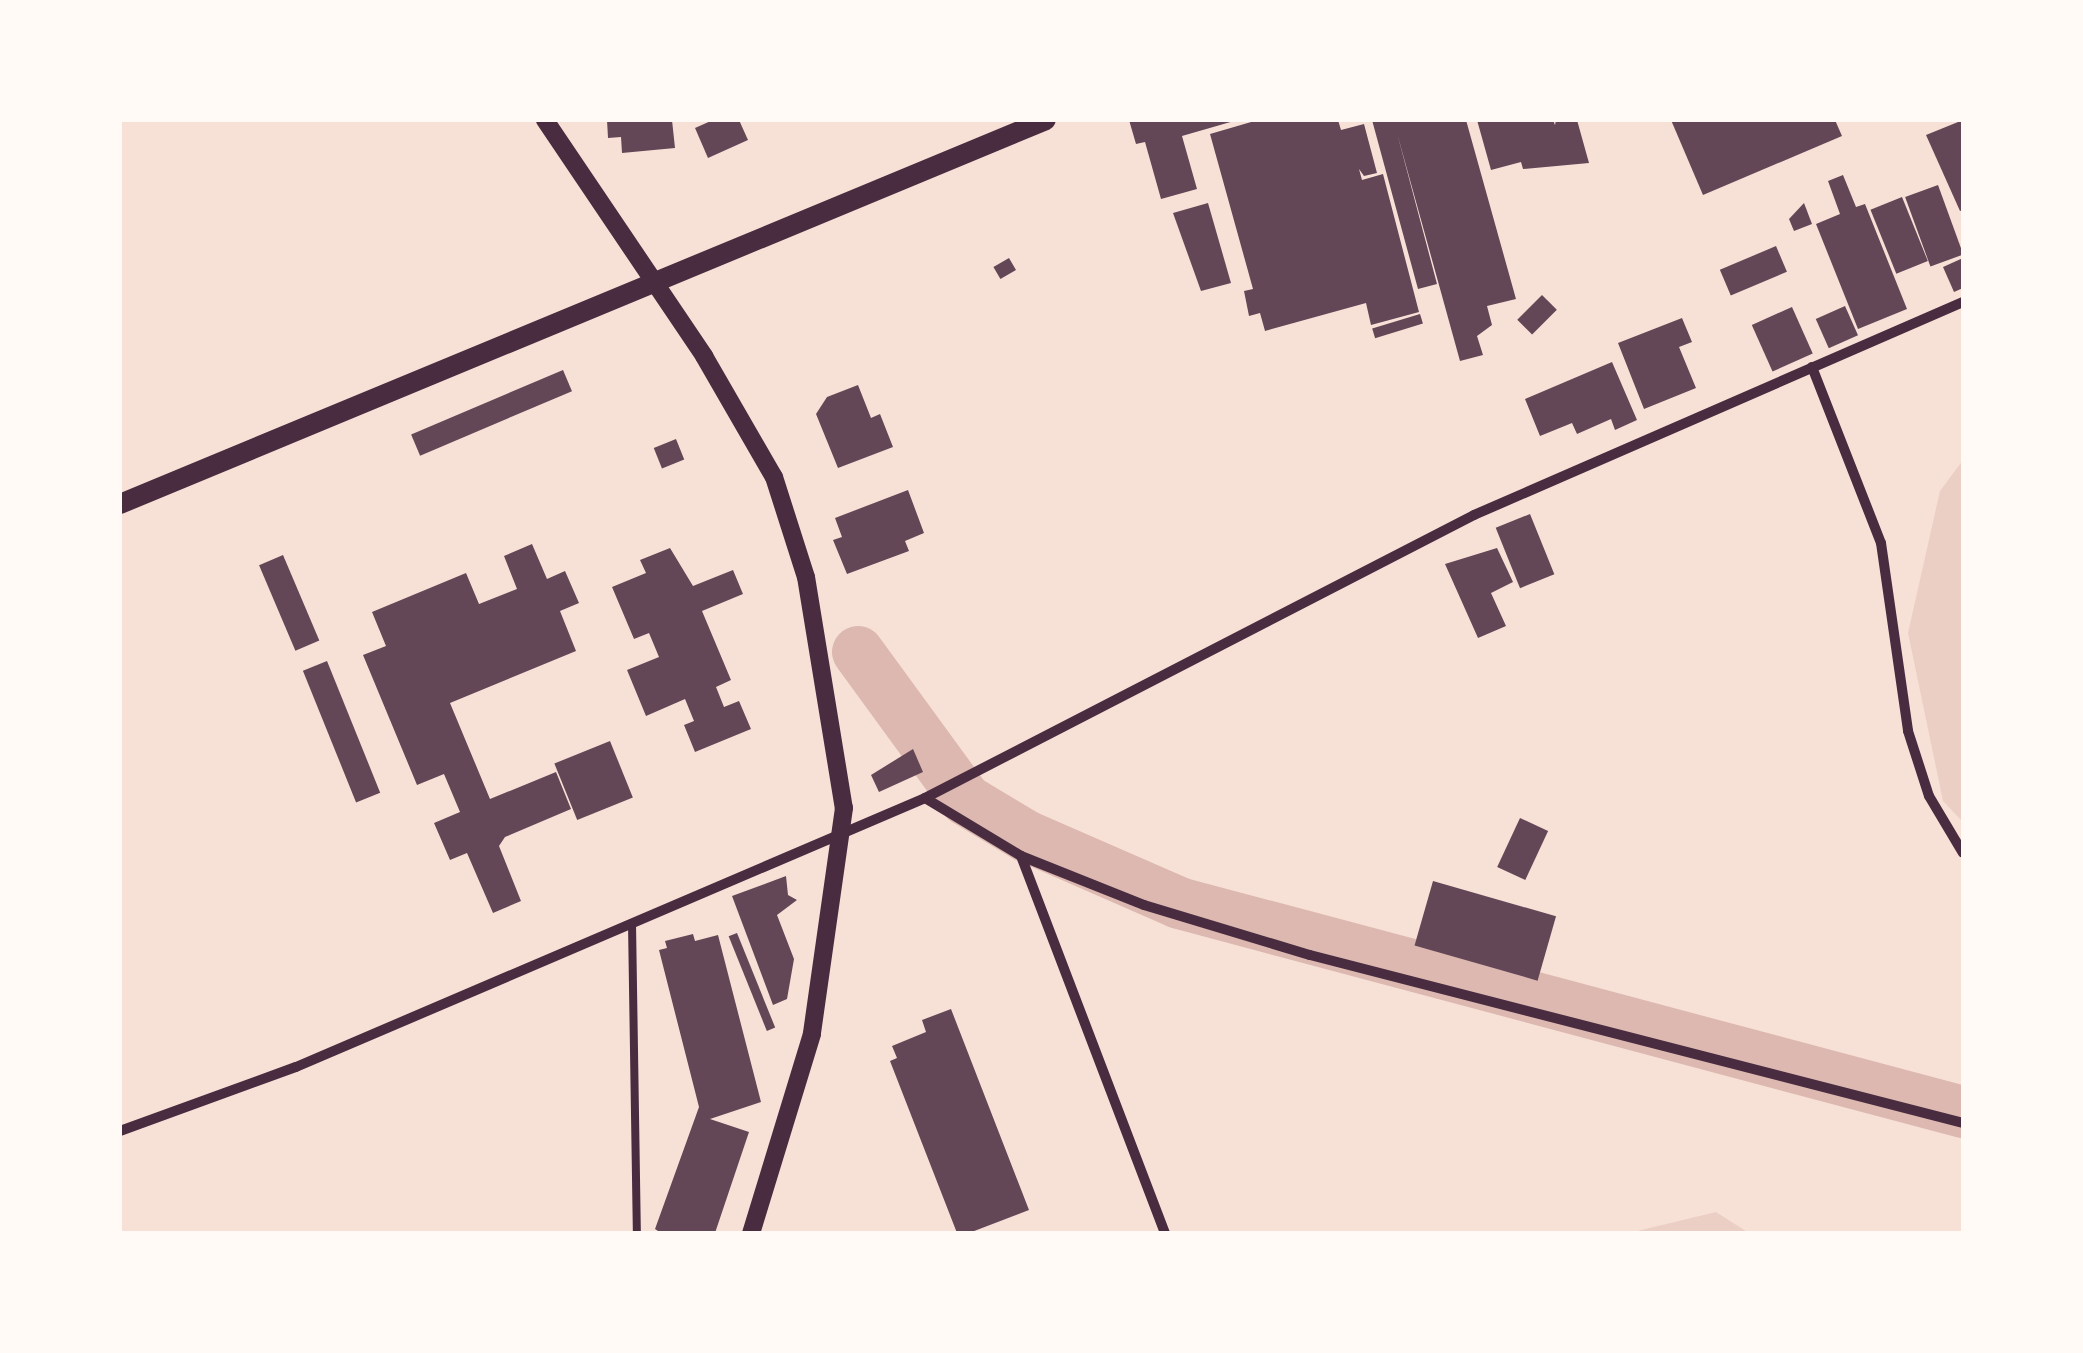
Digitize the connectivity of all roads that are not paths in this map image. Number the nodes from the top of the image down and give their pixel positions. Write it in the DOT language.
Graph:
graph roads {
  1 [pos="545,120"];
  2 [pos="1046,120"];
  3 [pos="652,284"];
  4 [pos="1963,302"];
  5 [pos="1812,367"];
  6 [pos="120,504"];
  7 [pos="925,798"];
  8 [pos="841,831"];
  9 [pos="1963,853"];
  10 [pos="1020,856"];
  11 [pos="632,918"];
  12 [pos="1963,1123"];
  13 [pos="120,1131"];
  14 [pos="637,1233"];
  15 [pos="751,1233"];
  16 [pos="1166,1233"];
  1 -- 3 [label="street"];
  2 -- 3 [label="main road"];
  3 -- 6 [label="main road"];
  3 -- 8 [label="street"];
  4 -- 5 [label="street"];
  5 -- 7 [label="street"];
  5 -- 9 [label="street"];
  7 -- 8 [label="street"];
  7 -- 10 [label="street"];
  8 -- 11 [label="street"];
  8 -- 15 [label="street"];
  10 -- 12 [label="street"];
  10 -- 16 [label="street"];
  11 -- 13 [label="street"];
  11 -- 14 [label="lane"];
}
